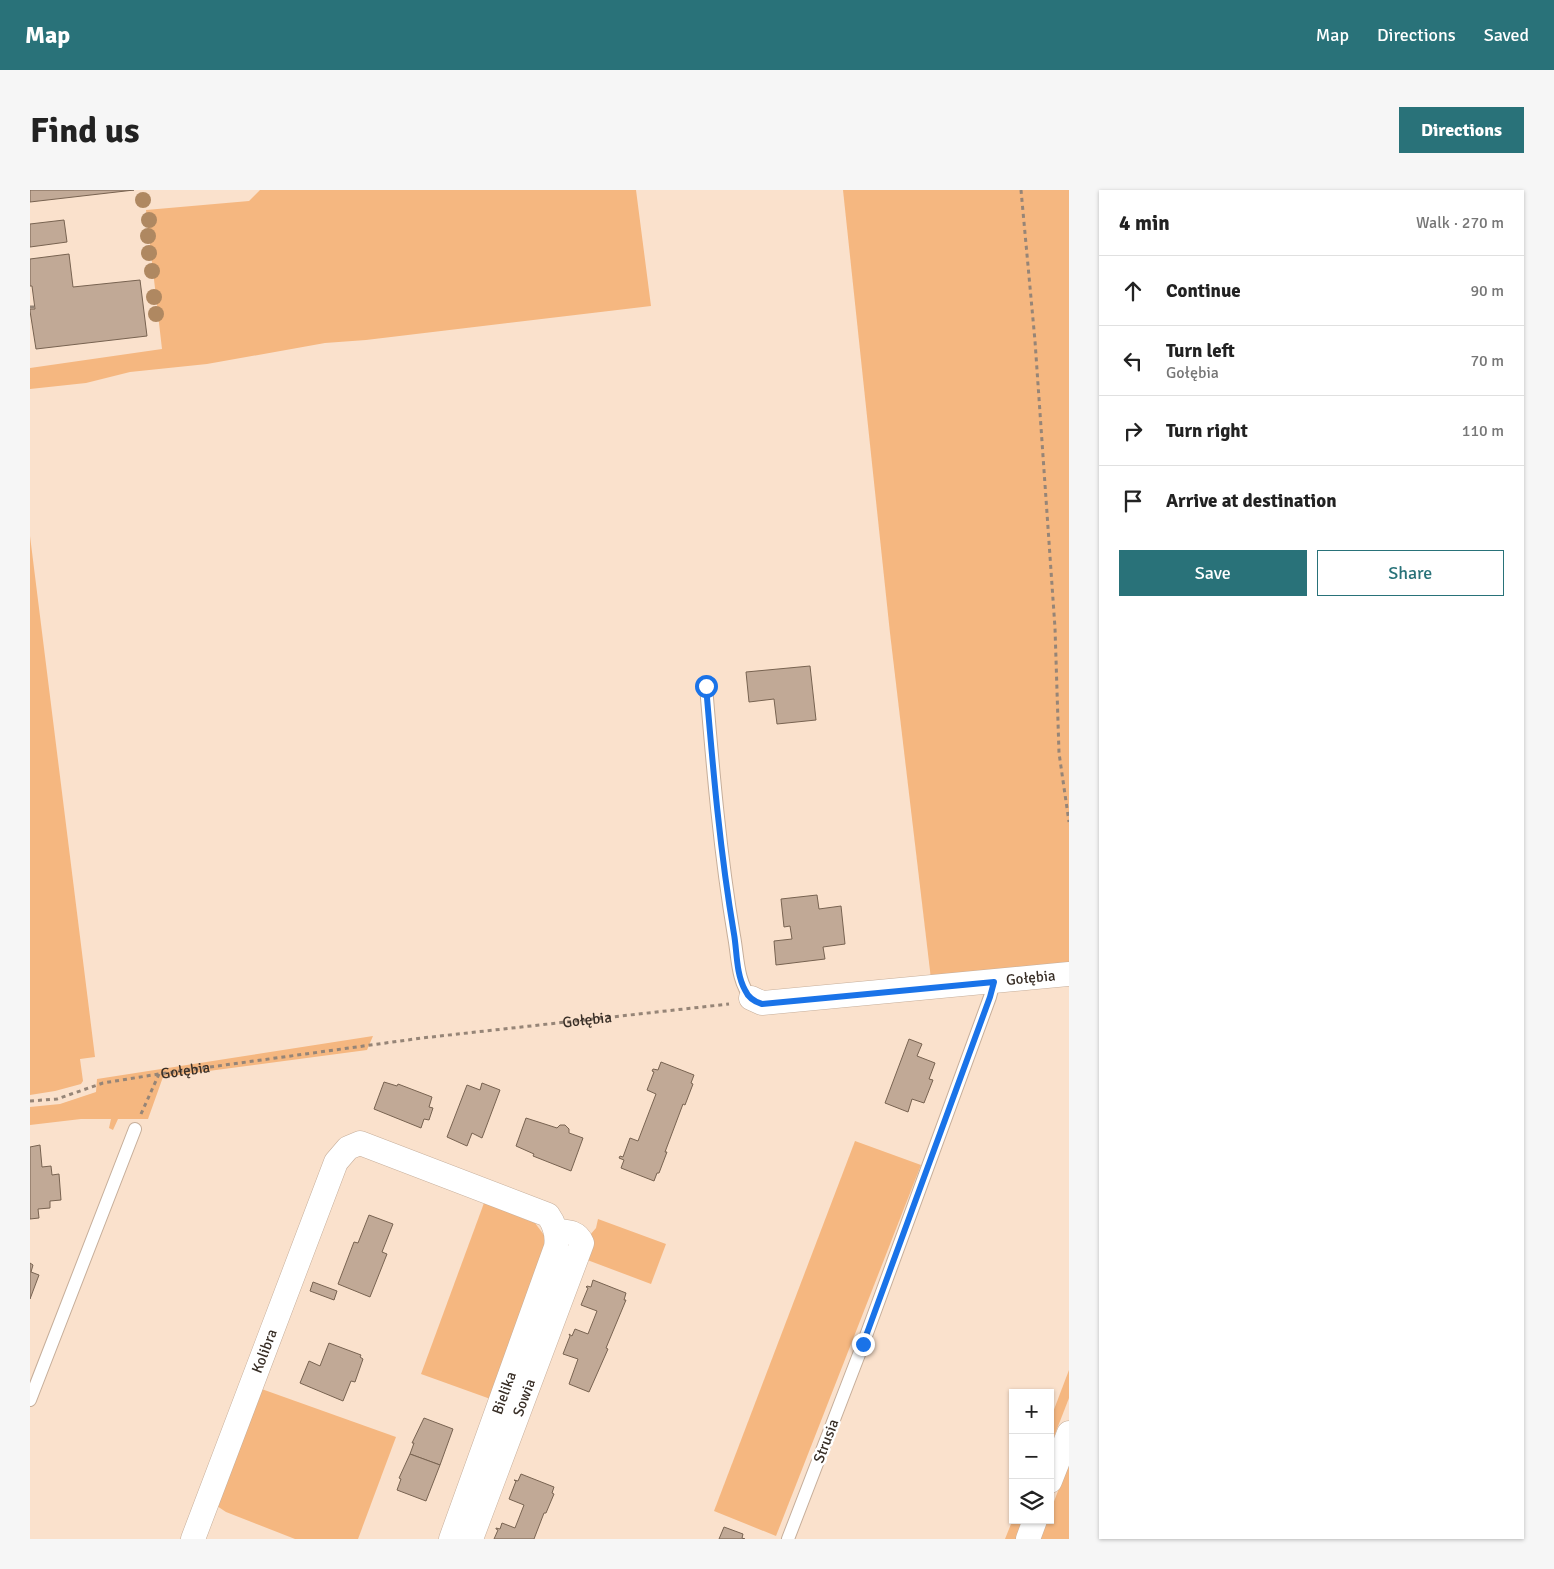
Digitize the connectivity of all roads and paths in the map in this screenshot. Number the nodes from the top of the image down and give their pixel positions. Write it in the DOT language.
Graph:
graph roads {
  1 [pos="1022,190"];
  2 [pos="706,686"];
  3 [pos="1069,822"];
  4 [pos="1069,974"];
  5 [pos="994,982"];
  6 [pos="751,998"];
  7 [pos="159,1074"];
  8 [pos="30,1101"];
  9 [pos="135,1129"];
  10 [pos="563,1244"];
  11 [pos="30,1400"];
  12 [pos="1069,1433"];
  13 [pos="1051,1479"];
  14 [pos="1034,1524"];
  15 [pos="193,1539"];
  16 [pos="451,1539"];
  17 [pos="471,1539"];
  18 [pos="788,1539"];
  19 [pos="1028,1539"];
  1 -- 3 [label="path"];
  2 -- 6 [label="lane"];
  4 -- 5 [label="street, Gołębia"];
  5 -- 6 [label="street, Gołębia"];
  5 -- 18 [label="lane, Strusia"];
  6 -- 7 [label="path, Gołębia"];
  7 -- 8 [label="path, Gołębia"];
  7 -- 9 [label="path"];
  9 -- 11 [label="lane"];
  10 -- 15 [label="street, Kolibra"];
  10 -- 16 [label="street, Bielika"];
  10 -- 17 [label="street, Sowia"];
  12 -- 13 [label="street"];
  14 -- 19 [label="street"];
}
